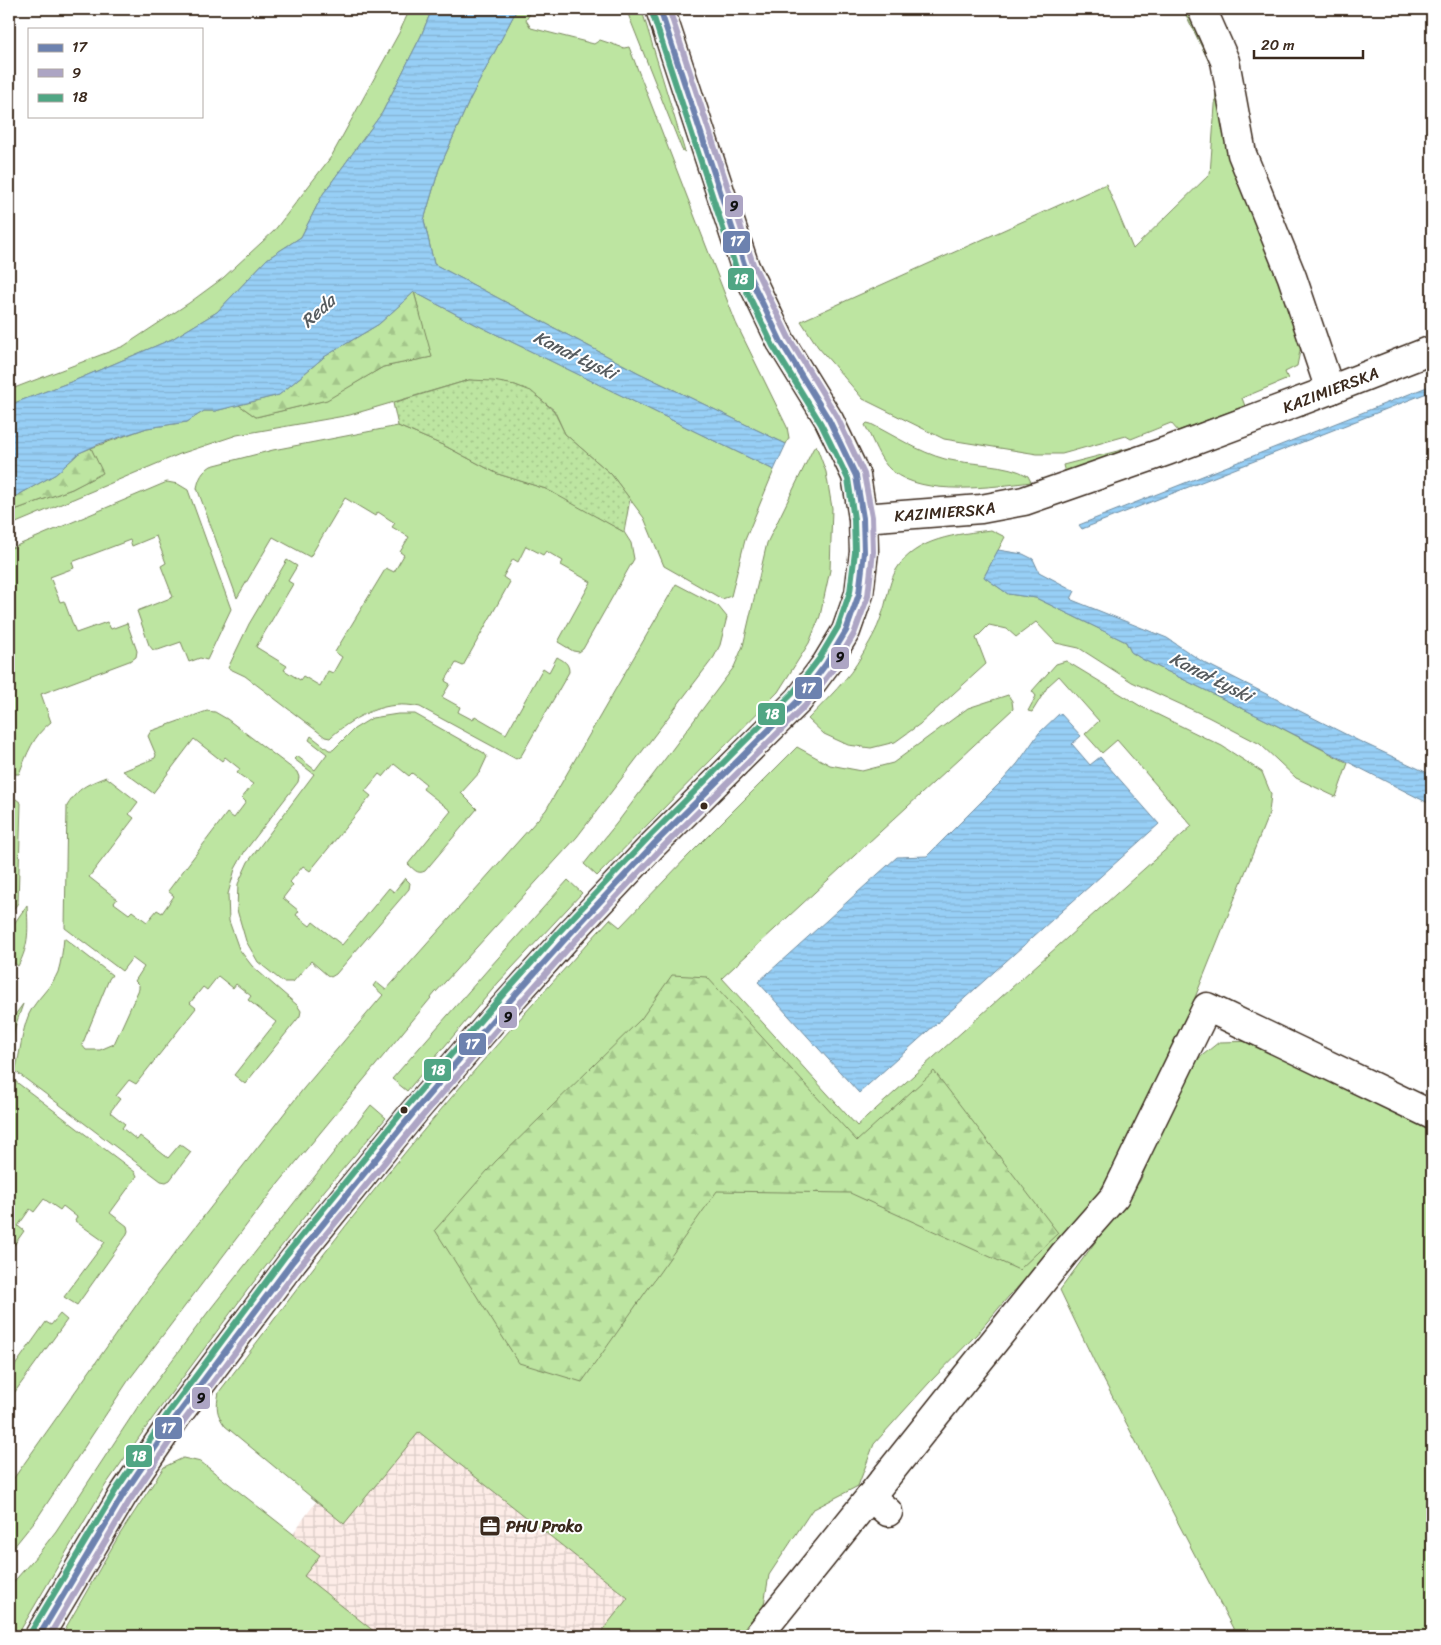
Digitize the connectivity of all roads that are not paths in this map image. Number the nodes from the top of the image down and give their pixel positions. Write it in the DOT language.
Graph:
graph roads {
  1 [pos="660,9"];
  2 [pos="1202,9"];
  3 [pos="1432,350"];
  4 [pos="1330,390"];
  5 [pos="863,518"];
  6 [pos="1432,1115"];
  7 [pos="39,1636"];
  8 [pos="758,1636"];
  1 -- 5 [label="street"];
  2 -- 4 [label="street"];
  3 -- 4 [label="street, KAZIMIERSKA"];
  4 -- 5 [label="street, KAZIMIERSKA"];
  5 -- 7 [label="street"];
  6 -- 8 [label="street"];
}
